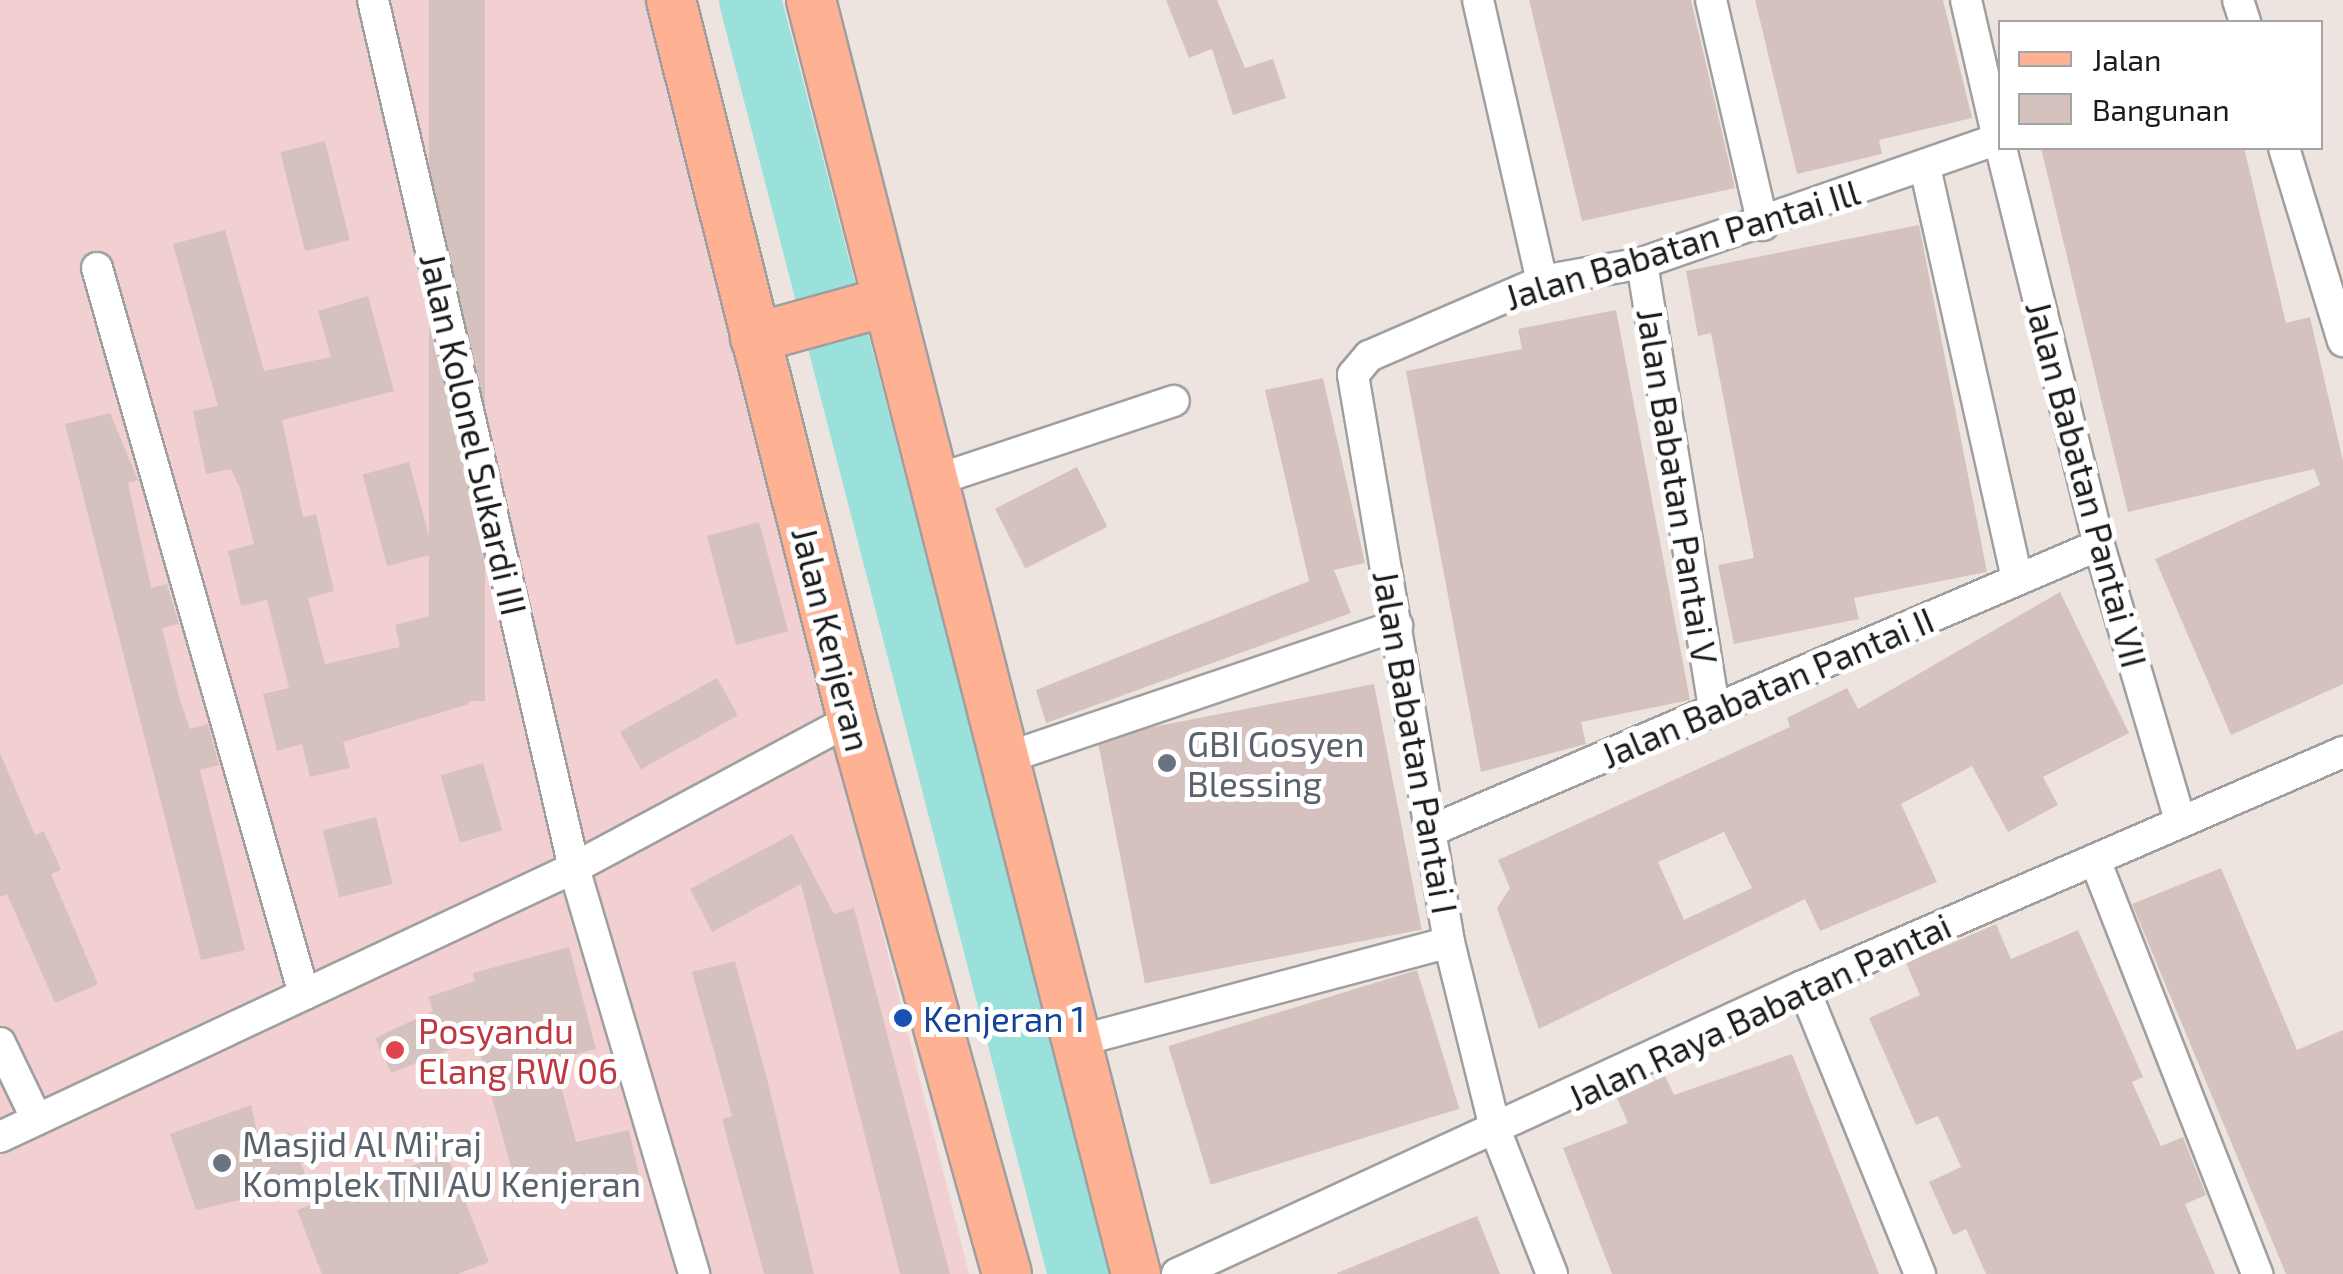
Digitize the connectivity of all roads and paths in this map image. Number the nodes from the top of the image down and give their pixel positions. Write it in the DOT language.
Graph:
graph roads {
  1 [pos="373,0"];
  2 [pos="671,0"];
  3 [pos="811,0"];
  4 [pos="1478,0"];
  5 [pos="1711,0"];
  6 [pos="1966,0"];
  7 [pos="1998,136"];
  8 [pos="1998,145"];
  9 [pos="2001,150"];
  10 [pos="2285,150"];
  11 [pos="1925,167"];
  12 [pos="1763,224"];
  13 [pos="1642,263"];
  14 [pos="97,268"];
  15 [pos="1542,280"];
  16 [pos="881,304"];
  17 [pos="759,337"];
  18 [pos="2343,341"];
  19 [pos="1369,356"];
  20 [pos="1174,400"];
  21 [pos="927,483"];
  22 [pos="2099,545"];
  23 [pos="2017,580"];
  24 [pos="1397,626"];
  25 [pos="1714,709"];
  26 [pos="852,719"];
  27 [pos="2343,752"];
  28 [pos="1006,758"];
  29 [pos="2180,820"];
  30 [pos="1435,829"];
  31 [pos="2095,860"];
  32 [pos="574,868"];
  33 [pos="1449,942"];
  34 [pos="1803,986"];
  35 [pos="304,994"];
  36 [pos="1078,1040"];
  37 [pos="0,1042"];
  38 [pos="37,1120"];
  39 [pos="1496,1132"];
  40 [pos="0,1137"];
  41 [pos="694,1274"];
  42 [pos="1007,1274"];
  43 [pos="1136,1274"];
  44 [pos="1177,1274"];
  45 [pos="1552,1274"];
  46 [pos="1920,1274"];
  47 [pos="2256,1274"];
  1 -- 32 [label="street, Jalan Kolonel Sukardi III"];
  2 -- 17 [label="main road, Jalan Kenjeran"];
  3 -- 16 [label="main road"];
  4 -- 15 [label="street"];
  5 -- 12 [label="street"];
  6 -- 7 [label="street, Jalan Babatan Pantai VII"];
  8 -- 11 [label="street, Jalan Babatan Pantai Ill"];
  9 -- 22 [label="street, Jalan Babatan Pantai VII"];
  10 -- 18 [label="street"];
  11 -- 12 [label="street, Jalan Babatan Pantai Ill"];
  11 -- 23 [label="street"];
  12 -- 13 [label="street, Jalan Babatan Pantai Ill"];
  13 -- 15 [label="street, Jalan Babatan Pantai Ill"];
  13 -- 25 [label="street, Jalan Babatan Pantai V"];
  14 -- 35 [label="street"];
  15 -- 19 [label="street, Jalan Babatan Pantai Ill"];
  16 -- 17 [label="main road"];
  16 -- 21 [label="main road"];
  17 -- 26 [label="main road, Jalan Kenjeran"];
  19 -- 24 [label="street, Jalan Babatan Pantai I"];
  20 -- 21 [label="street"];
  21 -- 28 [label="main road"];
  22 -- 23 [label="street, Jalan Babatan Pantai II"];
  22 -- 29 [label="street, Jalan Babatan Pantai VII"];
  23 -- 25 [label="street, Jalan Babatan Pantai II"];
  24 -- 28 [label="street"];
  24 -- 30 [label="street, Jalan Babatan Pantai I"];
  25 -- 30 [label="street, Jalan Babatan Pantai II"];
  26 -- 32 [label="street"];
  26 -- 42 [label="main road, Jalan Kenjeran"];
  27 -- 29 [label="street, Jalan Raya Babatan Pantai"];
  28 -- 36 [label="main road"];
  29 -- 31 [label="street, Jalan Raya Babatan Pantai"];
  30 -- 33 [label="street, Jalan Babatan Pantai I"];
  31 -- 34 [label="street, Jalan Raya Babatan Pantai"];
  31 -- 47 [label="street"];
  32 -- 35 [label="street"];
  32 -- 41 [label="street, Jalan Kolonel Sukardi III"];
  33 -- 36 [label="street"];
  33 -- 39 [label="street, Jalan Babatan Pantai I"];
  34 -- 39 [label="street, Jalan Raya Babatan Pantai"];
  34 -- 46 [label="street"];
  35 -- 38 [label="street"];
  36 -- 43 [label="main road"];
  37 -- 38 [label="street"];
  38 -- 40 [label="street"];
  39 -- 44 [label="street, Jalan Raya Babatan Pantai"];
  39 -- 45 [label="street, Jalan Babatan Pantai I"];
}
